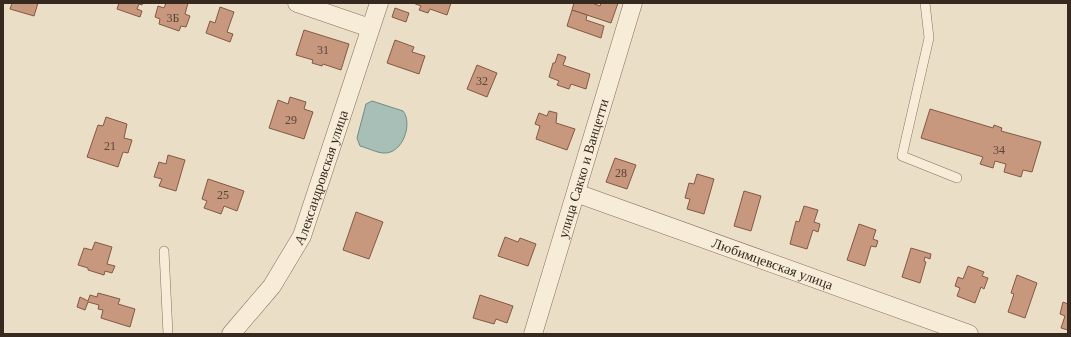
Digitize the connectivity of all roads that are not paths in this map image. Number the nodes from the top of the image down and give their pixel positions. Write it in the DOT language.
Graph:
graph roads {
  1 [pos="297,3"];
  2 [pos="379,3"];
  3 [pos="633,3"];
  4 [pos="925,3"];
  5 [pos="370,28"];
  6 [pos="957,178"];
  7 [pos="576,193"];
  8 [pos="164,251"];
  9 [pos="168,334"];
  10 [pos="230,334"];
  11 [pos="533,334"];
  12 [pos="969,334"];
  1 -- 5 [label="street"];
  2 -- 5 [label="street, Александровская улица"];
  3 -- 7 [label="street, улица Сакко и Ванцетти"];
  4 -- 6 [label="lane"];
  5 -- 10 [label="street, Александровская улица"];
  7 -- 11 [label="street, улица Сакко и Ванцетти"];
  7 -- 12 [label="street, Любимцевская улица"];
  8 -- 9 [label="lane"];
}
